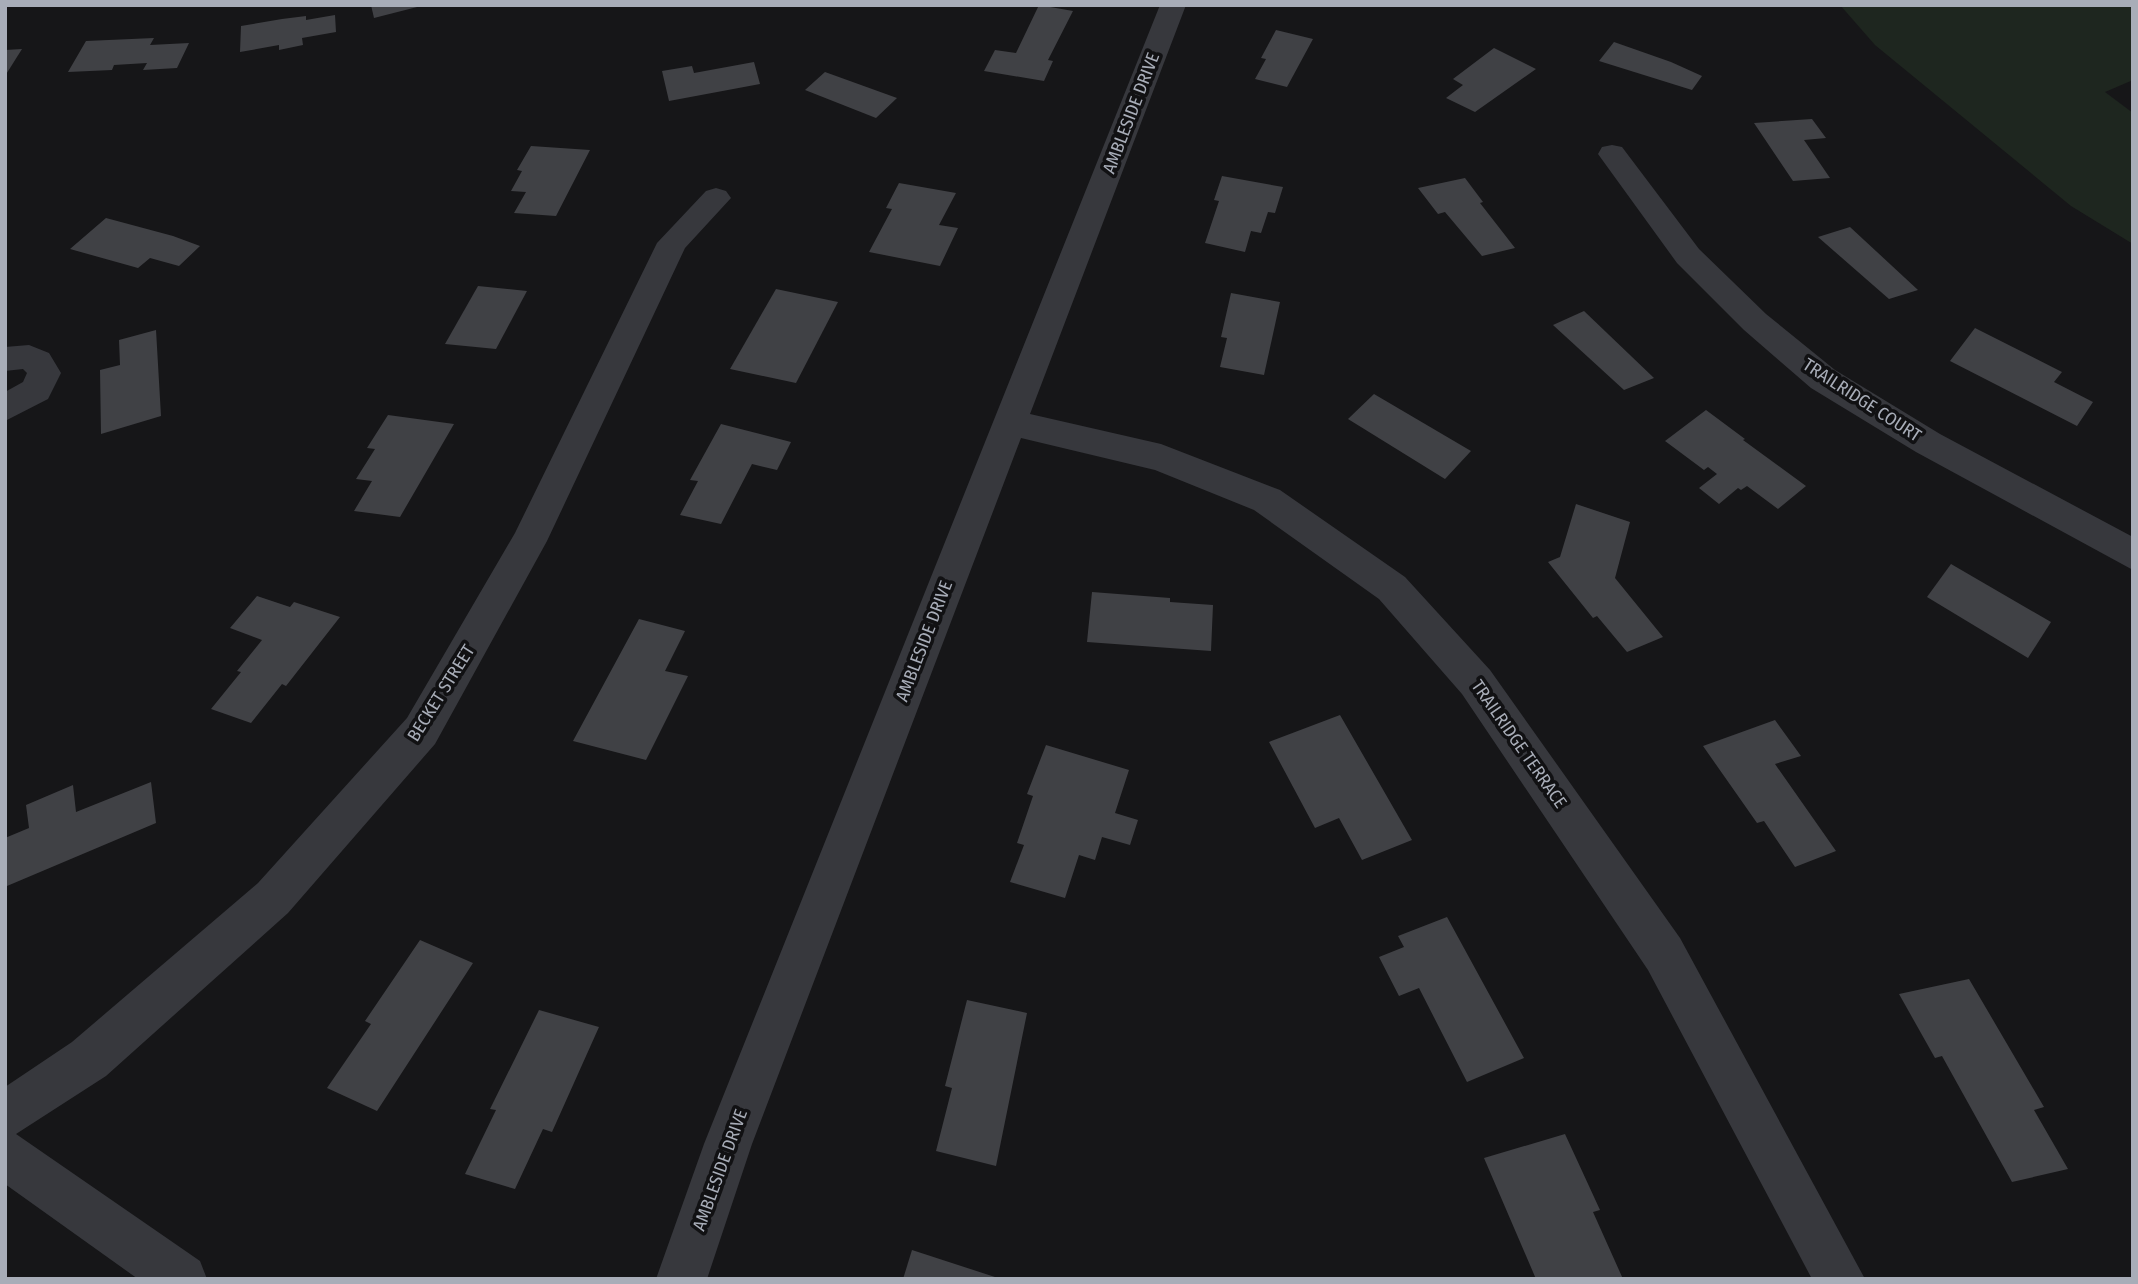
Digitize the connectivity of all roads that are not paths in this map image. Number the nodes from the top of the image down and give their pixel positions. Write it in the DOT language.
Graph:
graph roads {
  1 [pos="1173,5"];
  2 [pos="1612,154"];
  3 [pos="716,198"];
  4 [pos="5,359"];
  5 [pos="5,408"];
  6 [pos="1009,422"];
  7 [pos="2133,555"];
  8 [pos="5,1115"];
  9 [pos="5,1154"];
  10 [pos="182,1279"];
  11 [pos="681,1279"];
  12 [pos="1840,1279"];
  1 -- 6 [label="street, AMBLESIDE DRIVE"];
  2 -- 7 [label="street, TRAILRIDGE COURT"];
  3 -- 8 [label="street, BECKET STREET"];
  4 -- 5 [label="street"];
  6 -- 11 [label="street, AMBLESIDE DRIVE"];
  6 -- 12 [label="street, TRAILRIDGE TERRACE"];
  9 -- 10 [label="street"];
}
